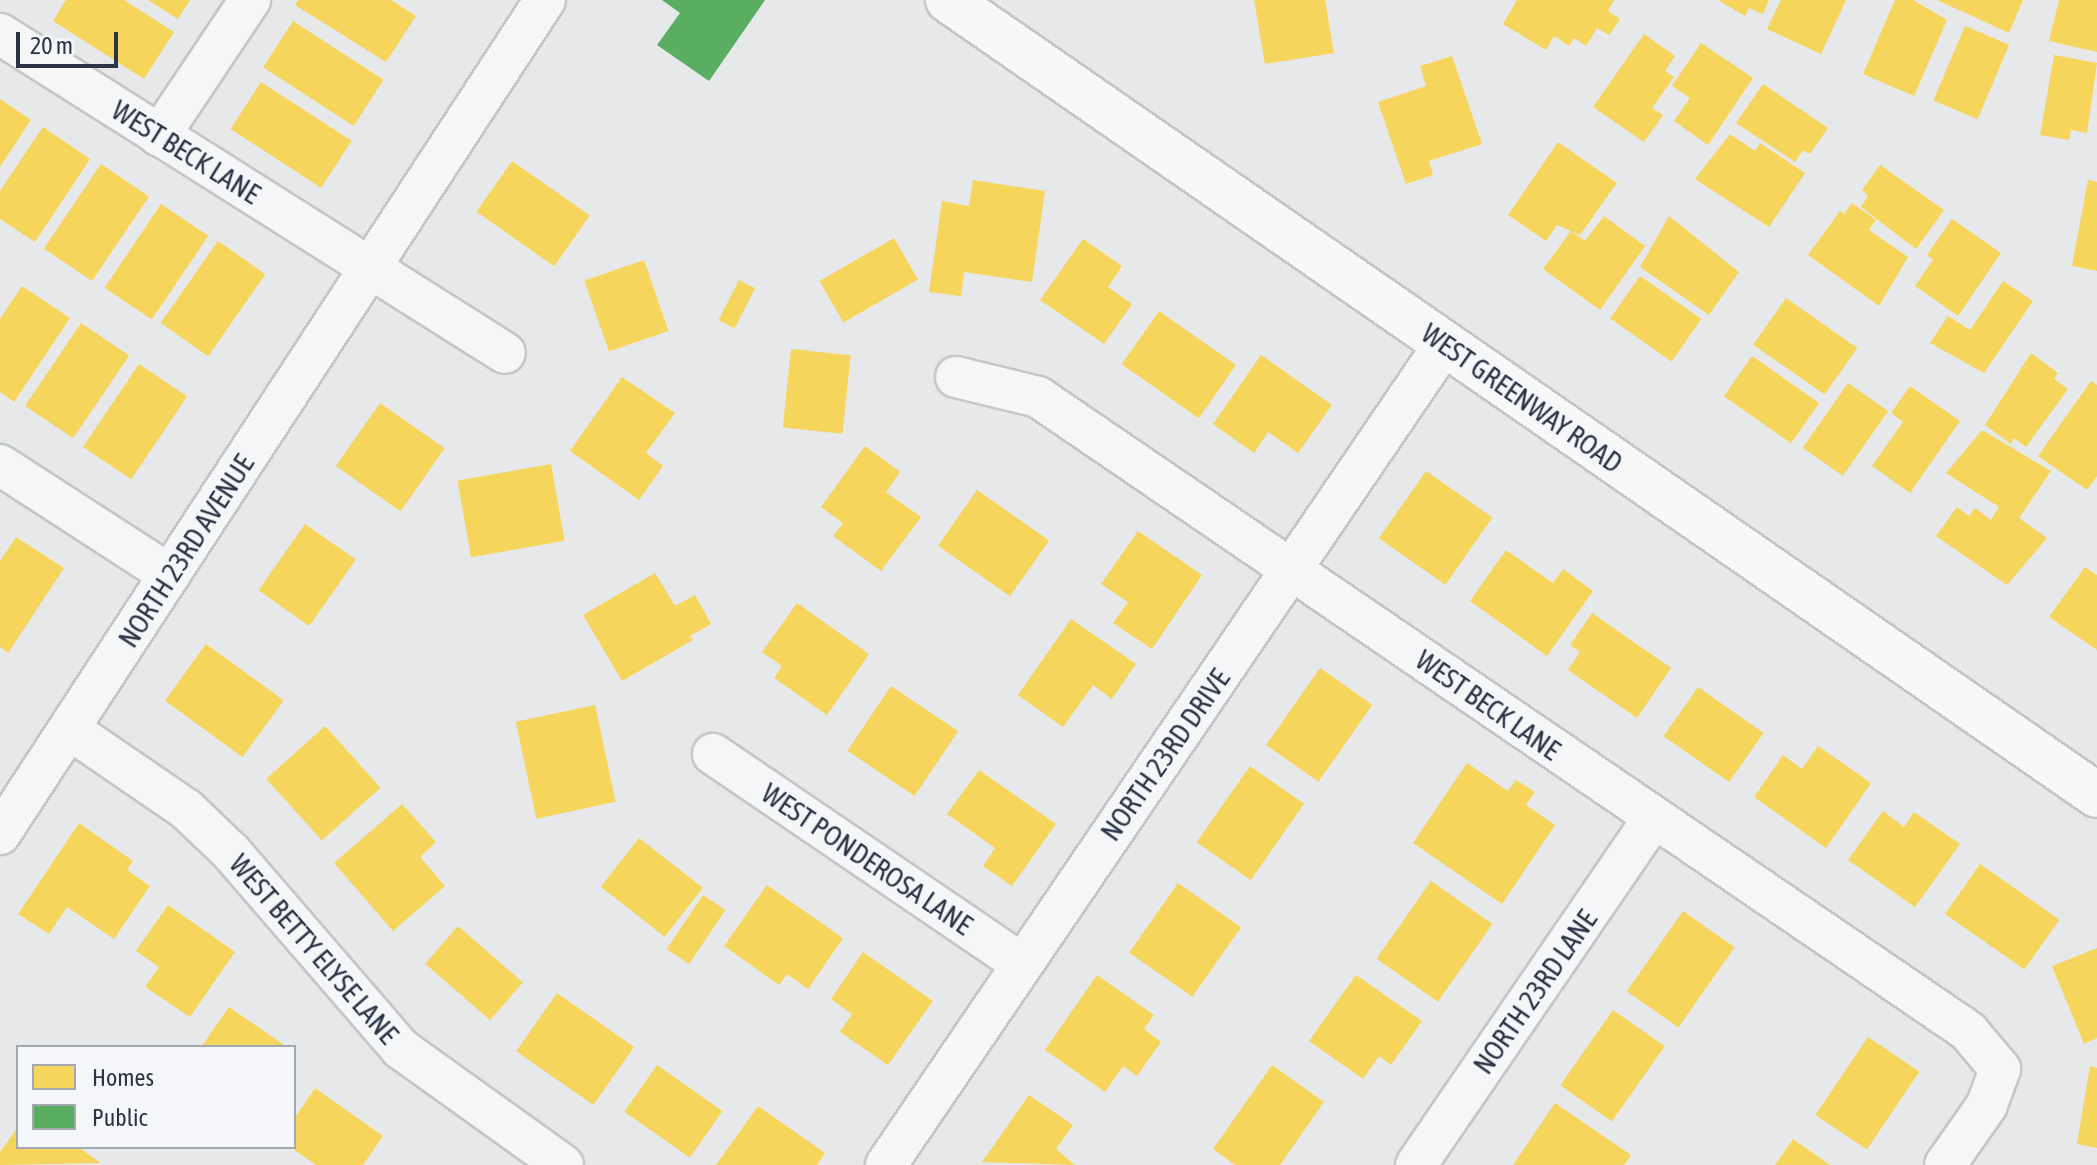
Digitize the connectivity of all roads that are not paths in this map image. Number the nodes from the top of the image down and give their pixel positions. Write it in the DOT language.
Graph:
graph roads {
  1 [pos="250,0"];
  2 [pos="545,0"];
  3 [pos="948,0"];
  4 [pos="0,34"];
  5 [pos="159,136"];
  6 [pos="371,269"];
  7 [pos="1444,345"];
  8 [pos="505,353"];
  9 [pos="956,377"];
  10 [pos="0,465"];
  11 [pos="1294,569"];
  12 [pos="170,575"];
  13 [pos="69,729"];
  14 [pos="713,754"];
  15 [pos="2097,795"];
  16 [pos="1653,819"];
  17 [pos="0,834"];
  18 [pos="1022,964"];
  19 [pos="563,1165"];
  20 [pos="886,1165"];
  21 [pos="1416,1165"];
  22 [pos="1945,1165"];
  1 -- 5 [label="street"];
  2 -- 6 [label="street, NORTH 23RD AVENUE"];
  3 -- 7 [label="main road, WEST GREENWAY ROAD"];
  4 -- 5 [label="street, WEST BECK LANE"];
  5 -- 6 [label="street, WEST BECK LANE"];
  6 -- 8 [label="street"];
  6 -- 12 [label="street, NORTH 23RD AVENUE"];
  7 -- 11 [label="street, NORTH 23RD DRIVE"];
  7 -- 15 [label="main road, WEST GREENWAY ROAD"];
  9 -- 11 [label="street, WEST BECK LANE"];
  10 -- 12 [label="street"];
  11 -- 16 [label="street, WEST BECK LANE"];
  11 -- 18 [label="street, NORTH 23RD DRIVE"];
  12 -- 13 [label="street, NORTH 23RD AVENUE"];
  13 -- 17 [label="street, NORTH 23RD AVENUE"];
  13 -- 19 [label="street, WEST BETTY ELYSE LANE"];
  14 -- 18 [label="street, WEST PONDEROSA LANE"];
  16 -- 21 [label="street, NORTH 23RD LANE"];
  16 -- 22 [label="street, WEST BECK LANE"];
  18 -- 20 [label="street, NORTH 23RD DRIVE"];
}
